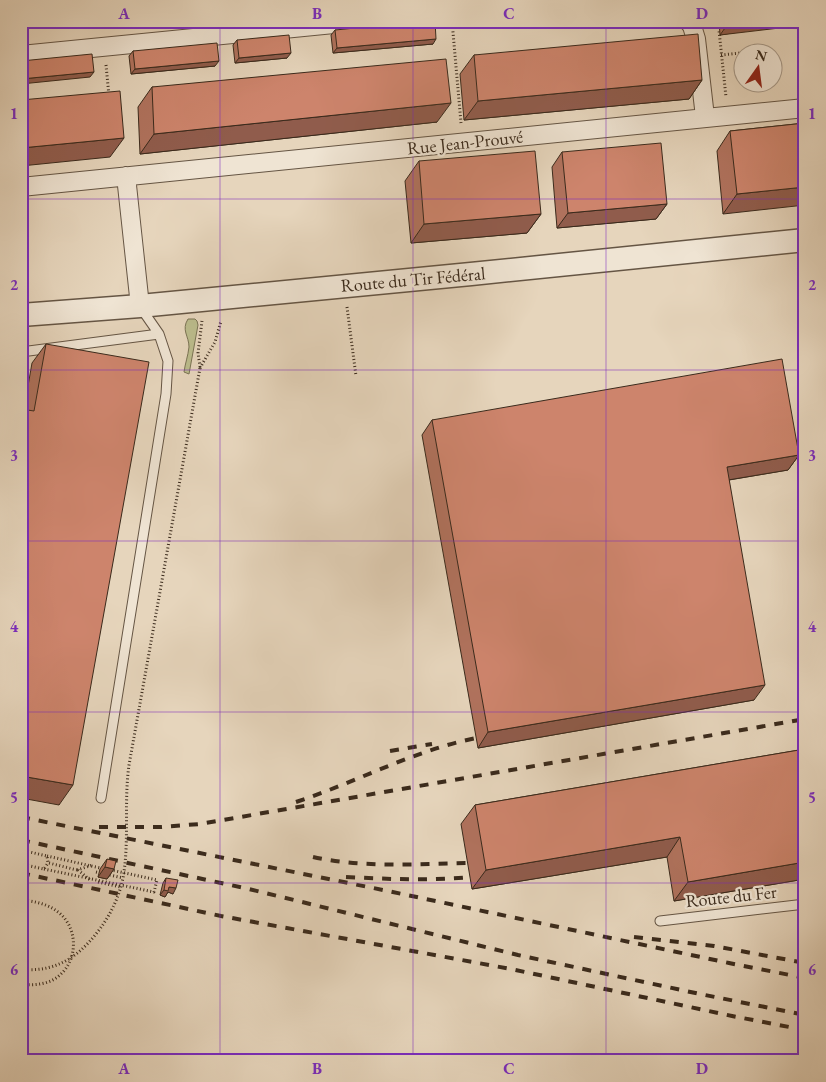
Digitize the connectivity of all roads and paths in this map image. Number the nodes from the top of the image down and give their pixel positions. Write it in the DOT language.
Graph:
graph roads {
  1 [pos="364,21"];
  2 [pos="452,21"];
  3 [pos="688,21"];
  4 [pos="718,21"];
  5 [pos="105,47"];
  6 [pos="734,54"];
  7 [pos="721,55"];
  8 [pos="21,56"];
  9 [pos="110,105"];
  10 [pos="805,108"];
  11 [pos="728,115"];
  12 [pos="705,118"];
  13 [pos="462,130"];
  14 [pos="126,176"];
  15 [pos="21,187"];
  16 [pos="805,240"];
  17 [pos="347,301"];
  18 [pos="140,306"];
  19 [pos="222,313"];
  20 [pos="21,316"];
  21 [pos="203,316"];
  22 [pos="159,334"];
  23 [pos="21,352"];
  24 [pos="200,368"];
  25 [pos="356,376"];
  26 [pos="101,798"];
  27 [pos="21,850"];
  28 [pos="47,856"];
  29 [pos="48,863"];
  30 [pos="21,864"];
  31 [pos="97,867"];
  32 [pos="44,869"];
  33 [pos="77,870"];
  34 [pos="96,872"];
  35 [pos="124,872"];
  36 [pos="123,878"];
  37 [pos="94,879"];
  38 [pos="121,888"];
  39 [pos="21,900"];
  40 [pos="805,904"];
  41 [pos="660,921"];
  42 [pos="21,969"];
  43 [pos="21,984"];
  1 -- 5 [label="street"];
  2 -- 13 [label="path"];
  3 -- 12 [label="street"];
  4 -- 7 [label="path"];
  5 -- 8 [label="street"];
  5 -- 9 [label="path"];
  6 -- 7 [label="path"];
  7 -- 11 [label="path"];
  10 -- 11 [label="street, Rue Jean-Prouvé"];
  11 -- 12 [label="street, Rue Jean-Prouvé"];
  12 -- 14 [label="street, Rue Jean-Prouvé"];
  14 -- 15 [label="street, Rue Jean-Prouvé"];
  14 -- 18 [label="street"];
  16 -- 18 [label="street, Route du Tir Fédéral"];
  17 -- 25 [label="path"];
  18 -- 20 [label="street, Route du Tir Fédéral"];
  18 -- 22 [label="lane"];
  19 -- 24 [label="path"];
  21 -- 24 [label="path"];
  22 -- 23 [label="lane"];
  22 -- 26 [label="lane"];
  24 -- 35 [label="path, bridge"];
  27 -- 28 [label="path"];
  28 -- 29 [label="path"];
  28 -- 31 [label="path"];
  29 -- 32 [label="path"];
  29 -- 33 [label="path"];
  30 -- 32 [label="path"];
  31 -- 34 [label="path"];
  31 -- 37 [label="path"];
  32 -- 37 [label="path"];
  33 -- 35 [label="path, bridge"];
  33 -- 38 [label="path, bridge"];
  34 -- 36 [label="path"];
  34 -- 37 [label="path"];
  35 -- 36 [label="path, bridge"];
  36 -- 38 [label="path, bridge"];
  38 -- 42 [label="path, bridge"];
  39 -- 43 [label="path, bridge"];
  40 -- 41 [label="lane, Route du Fer"];
}
